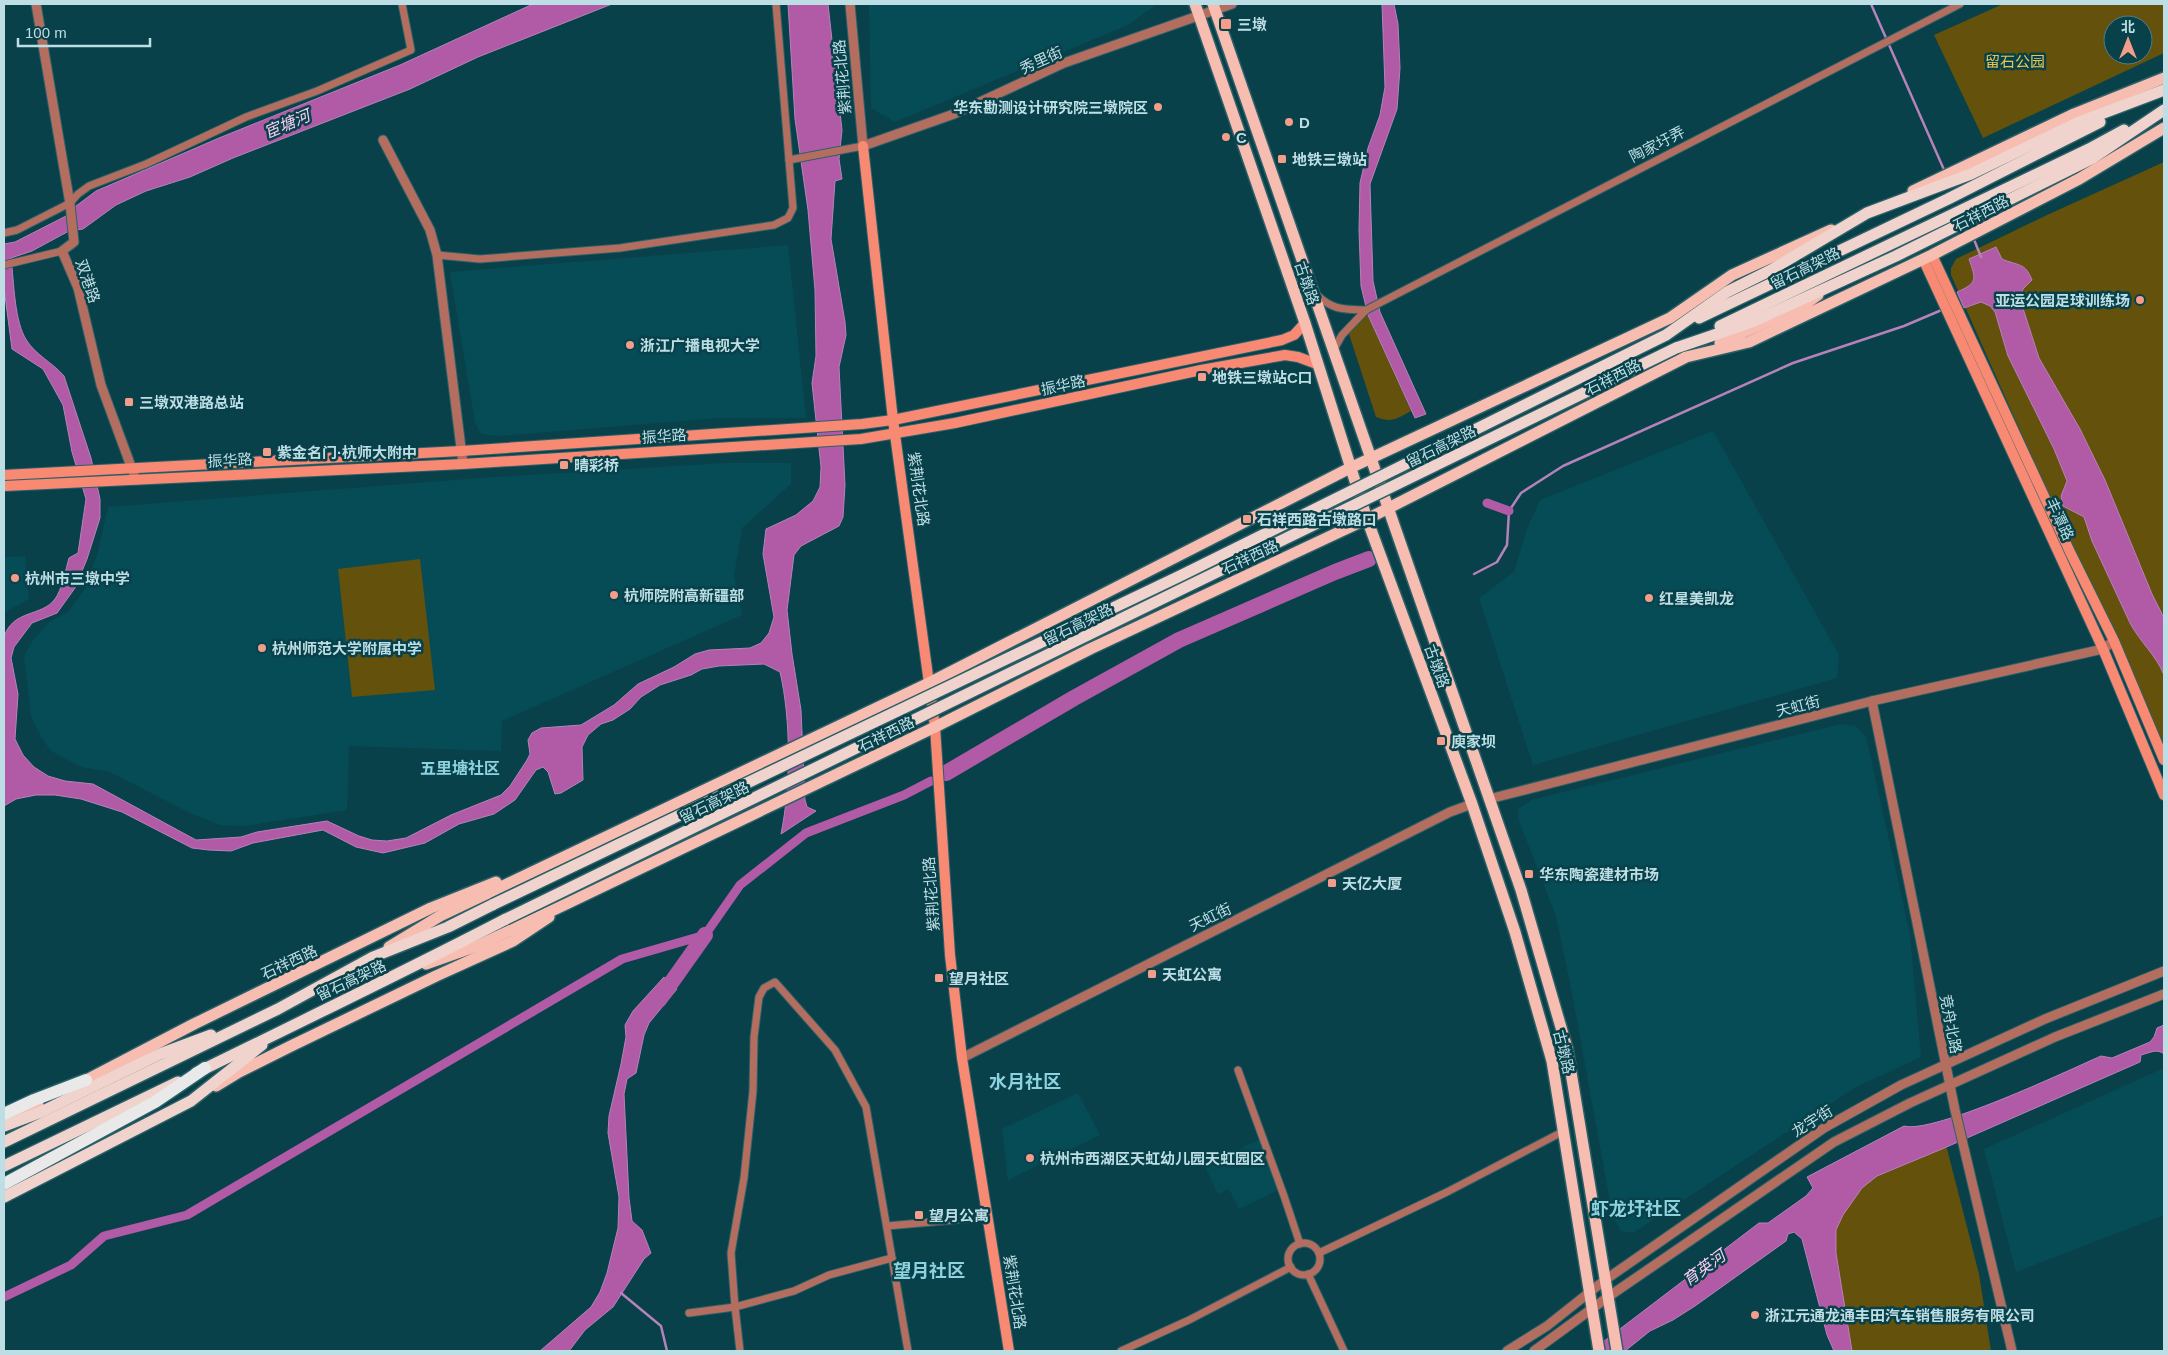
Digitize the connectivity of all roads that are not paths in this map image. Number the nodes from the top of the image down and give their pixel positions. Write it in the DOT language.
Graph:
graph roads {
  1 [pos="36,4"];
  2 [pos="402,4"];
  3 [pos="776,4"];
  4 [pos="850,4"];
  5 [pos="1195,4"];
  6 [pos="1232,4"];
  7 [pos="1960,4"];
  8 [pos="1214,7"];
  9 [pos="1199,16"];
  10 [pos="2164,78"];
  11 [pos="2164,90"];
  12 [pos="2164,109"];
  13 [pos="2079,127"];
  14 [pos="2164,128"];
  15 [pos="383,140"];
  16 [pos="863,146"];
  17 [pos="2091,154"];
  18 [pos="789,160"];
  19 [pos="1964,172"];
  20 [pos="70,203"];
  21 [pos="1867,213"];
  22 [pos="1985,219"];
  23 [pos="1963,229"];
  24 [pos="4,233"];
  25 [pos="62,251"];
  26 [pos="437,255"];
  27 [pos="1928,257"];
  28 [pos="4,265"];
  29 [pos="1827,288"];
  30 [pos="1312,291"];
  31 [pos="1366,310"];
  32 [pos="1953,312"];
  33 [pos="1305,323"];
  34 [pos="1666,335"];
  35 [pos="1676,348"];
  36 [pos="1333,351"];
  37 [pos="1686,357"];
  38 [pos="1317,364"];
  39 [pos="893,420"];
  40 [pos="896,434"];
  41 [pos="461,451"];
  42 [pos="1370,460"];
  43 [pos="463,464"];
  44 [pos="132,468"];
  45 [pos="1350,468"];
  46 [pos="4,475"];
  47 [pos="136,480"];
  48 [pos="4,486"];
  49 [pos="1387,508"];
  50 [pos="1367,519"];
  51 [pos="2114,641"];
  52 [pos="2103,649"];
  53 [pos="929,683"];
  54 [pos="1872,701"];
  55 [pos="935,727"];
  56 [pos="2164,760"];
  57 [pos="2164,795"];
  58 [pos="1489,799"];
  59 [pos="1472,804"];
  60 [pos="593,842"];
  61 [pos="562,906"];
  62 [pos="373,957"];
  63 [pos="2164,971"];
  64 [pos="401,973"];
  65 [pos="2164,994"];
  66 [pos="278,1009"];
  67 [pos="283,1029"];
  68 [pos="962,1058"];
  69 [pos="1945,1065"];
  70 [pos="205,1068"];
  71 [pos="1238,1070"];
  72 [pos="86,1080"];
  73 [pos="1950,1084"];
  74 [pos="191,1101"];
  75 [pos="4,1114"];
  76 [pos="4,1122"];
  77 [pos="4,1126"];
  78 [pos="1564,1131"];
  79 [pos="4,1142"];
  80 [pos="4,1166"];
  81 [pos="4,1184"];
  82 [pos="4,1197"];
  83 [pos="987,1217"];
  84 [pos="887,1226"];
  85 [pos="1300,1244"];
  86 [pos="1319,1253"];
  87 [pos="892,1258"];
  88 [pos="1291,1267"];
  89 [pos="1308,1274"];
  90 [pos="1605,1280"];
  91 [pos="1590,1294"];
  92 [pos="1608,1297"];
  93 [pos="735,1307"];
  94 [pos="1592,1310"];
  95 [pos="690,1313"];
  96 [pos="1599,1347"];
  97 [pos="740,1351"];
  98 [pos="908,1351"];
  99 [pos="1009,1351"];
  100 [pos="1121,1351"];
  101 [pos="1344,1351"];
  102 [pos="1507,1351"];
  103 [pos="1534,1351"];
  104 [pos="1617,1351"];
  105 [pos="2012,1351"];
  1 -- 20 [label="street, 双港路"];
  2 -- 20 [label="street"];
  3 -- 18 [label="street"];
  4 -- 16 [label="street, 紫荆花北路"];
  5 -- 9 [label="main road, 古墩路"];
  6 -- 8 [label="street, 秀里街"];
  7 -- 31 [label="street, 陶家圩弄"];
  8 -- 9 [label="street, 秀里街"];
  8 -- 30 [label="main road, 古墩路"];
  9 -- 16 [label="street, 秀里街"];
  9 -- 33 [label="main road, 古墩路"];
  10 -- 19 [label="main road"];
  11 -- 13 [label="highway"];
  12 -- 17 [label="highway"];
  13 -- 19 [label="highway"];
  13 -- 34 [label="highway, 留石高架路"];
  14 -- 22 [label="main road"];
  15 -- 26 [label="street"];
  16 -- 18 [label="street"];
  16 -- 39 [label="main road, 紫荆花北路"];
  17 -- 22 [label="highway"];
  17 -- 35 [label="highway, 留石高架路"];
  18 -- 26 [label="street"];
  19 -- 21 [label="highway"];
  20 -- 24 [label="street"];
  20 -- 25 [label="street, 双港路"];
  21 -- 34 [label="highway"];
  21 -- 42 [label="main road, 石祥西路"];
  22 -- 23 [label="highway"];
  23 -- 27 [label="main road, 石祥西路"];
  23 -- 29 [label="highway"];
  25 -- 28 [label="street"];
  25 -- 44 [label="street, 双港路"];
  26 -- 41 [label="street"];
  27 -- 32 [label="main road, 丰潭路"];
  27 -- 37 [label="main road, 石祥西路"];
  29 -- 35 [label="highway"];
  29 -- 37 [label="main road"];
  30 -- 31 [label="street, 陶家圩弄"];
  30 -- 36 [label="main road, 古墩路"];
  31 -- 36 [label="street, 陶家圩弄"];
  32 -- 51 [label="main road, 丰潭路"];
  32 -- 52 [label="main road, 丰潭路"];
  33 -- 38 [label="main road, 古墩路"];
  33 -- 39 [label="main road, 振华路"];
  34 -- 62 [label="highway, 留石高架路, bridge"];
  35 -- 64 [label="highway, 留石高架路, bridge"];
  36 -- 42 [label="main road, 古墩路"];
  37 -- 49 [label="main road, 石祥西路"];
  38 -- 40 [label="main road, 振华路"];
  38 -- 45 [label="main road, 古墩路"];
  39 -- 40 [label="main road, 紫荆花北路"];
  39 -- 41 [label="main road, 振华路"];
  40 -- 43 [label="main road, 振华路"];
  40 -- 53 [label="main road, 紫荆花北路"];
  41 -- 43 [label="street"];
  41 -- 44 [label="main road, 振华路"];
  42 -- 45 [label="main road, 石祥西路"];
  42 -- 49 [label="main road, 古墩路"];
  43 -- 47 [label="main road, 振华路"];
  44 -- 46 [label="main road, 振华路"];
  44 -- 47 [label="street, 双港路"];
  45 -- 50 [label="main road, 古墩路"];
  45 -- 53 [label="main road, 石祥西路"];
  47 -- 48 [label="main road, 振华路"];
  49 -- 50 [label="main road, 石祥西路"];
  49 -- 58 [label="main road, 古墩路"];
  50 -- 55 [label="main road, 石祥西路"];
  50 -- 59 [label="main road, 古墩路"];
  51 -- 52 [label="street, 天虹街"];
  51 -- 56 [label="main road, 丰潭路"];
  52 -- 54 [label="street, 天虹街"];
  52 -- 57 [label="main road, 丰潭路"];
  53 -- 55 [label="main road, 紫荆花北路"];
  53 -- 60 [label="main road, 石祥西路"];
  54 -- 58 [label="street, 天虹街"];
  54 -- 69 [label="street, 竞舟北路"];
  55 -- 61 [label="main road, 石祥西路"];
  55 -- 68 [label="main road, 紫荆花北路"];
  58 -- 90 [label="main road, 古墩路"];
  59 -- 68 [label="street, 天虹街"];
  59 -- 78 [label="main road, 古墩路"];
  60 -- 62 [label="main road, 石祥西路"];
  60 -- 72 [label="main road, 石祥西路"];
  61 -- 64 [label="main road, 石祥西路"];
  61 -- 74 [label="main road, 石祥西路"];
  62 -- 66 [label="highway, 留石高架路"];
  63 -- 69 [label="street, 龙宇街"];
  64 -- 67 [label="highway, 留石高架路"];
  65 -- 73 [label="street, 龙宇街"];
  66 -- 77 [label="highway"];
  66 -- 79 [label="highway, 留石高架路"];
  67 -- 70 [label="highway, 留石高架路"];
  67 -- 74 [label="highway"];
  68 -- 83 [label="main road, 紫荆花北路"];
  69 -- 73 [label="street, 竞舟北路"];
  69 -- 90 [label="street, 龙宇街"];
  70 -- 80 [label="highway, 留石高架路"];
  70 -- 81 [label="highway"];
  71 -- 85 [label="street"];
  72 -- 75 [label="highway"];
  72 -- 76 [label="main road, 石祥西路"];
  73 -- 92 [label="street, 龙宇街"];
  73 -- 105 [label="street, 竞舟北路"];
  74 -- 82 [label="highway, 石祥西路"];
  78 -- 86 [label="street"];
  78 -- 91 [label="main road, 古墩路"];
  83 -- 84 [label="street"];
  83 -- 99 [label="main road, 紫荆花北路"];
  84 -- 87 [label="street"];
  84 -- 93 [label="street"];
  85 -- 86 [label="street"];
  85 -- 88 [label="street"];
  86 -- 89 [label="street"];
  87 -- 93 [label="street"];
  87 -- 98 [label="street"];
  88 -- 89 [label="street"];
  88 -- 100 [label="street"];
  89 -- 101 [label="street"];
  90 -- 91 [label="street, 龙宇街"];
  90 -- 92 [label="main road, 古墩路"];
  91 -- 94 [label="main road, 古墩路"];
  91 -- 102 [label="street, 龙宇街"];
  92 -- 94 [label="street, 龙宇街"];
  92 -- 104 [label="main road, 古墩路"];
  93 -- 95 [label="street"];
  93 -- 97 [label="street"];
  94 -- 96 [label="main road, 古墩路"];
  94 -- 103 [label="street, 龙宇街"];
}
